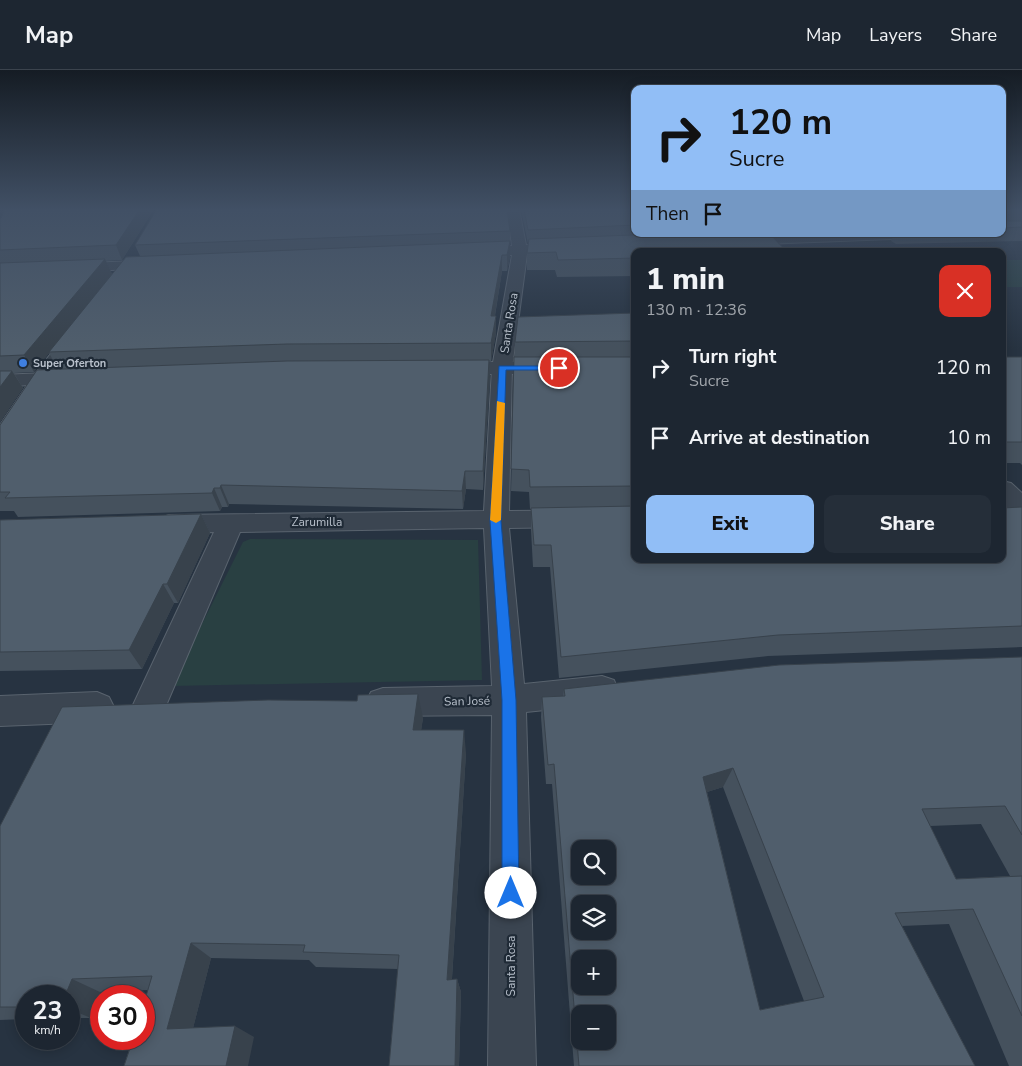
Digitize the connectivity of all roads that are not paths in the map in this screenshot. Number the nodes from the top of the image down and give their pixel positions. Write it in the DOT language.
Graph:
graph roads {
  1 [pos="134,255"];
  2 [pos="519,255"];
  3 [pos="168,264"];
  4 [pos="129,265"];
  5 [pos="0,272"];
  6 [pos="117,280"];
  7 [pos="88,318"];
  8 [pos="430,368"];
  9 [pos="502,368"];
  10 [pos="568,368"];
  11 [pos="89,377"];
  12 [pos="41,379"];
  13 [pos="0,380"];
  14 [pos="0,441"];
  15 [pos="1006,492"];
  16 [pos="1022,508"];
  17 [pos="1006,510"];
  18 [pos="631,518"];
  19 [pos="496,521"];
  20 [pos="231,522"];
  21 [pos="145,525"];
  22 [pos="634,686"];
  23 [pos="509,700"];
  24 [pos="350,702"];
  25 [pos="0,711"];
  26 [pos="512,1066"];
  1 -- 4 [label="street"];
  2 -- 9 [label="street, Santa Rosa"];
  3 -- 4 [label="street"];
  4 -- 5 [label="street"];
  4 -- 6 [label="street"];
  7 -- 12 [label="street"];
  8 -- 9 [label="street"];
  9 -- 10 [label="street"];
  9 -- 19 [label="street, Santa Rosa"];
  11 -- 12 [label="street"];
  12 -- 13 [label="street"];
  12 -- 14 [label="street"];
  15 -- 16 [label="street"];
  16 -- 17 [label="street"];
  18 -- 19 [label="street, Zarumilla"];
  19 -- 20 [label="street, Zarumilla"];
  19 -- 23 [label="street, Santa Rosa"];
  20 -- 21 [label="street, Zarumilla"];
  20 -- 25 [label="street"];
  22 -- 23 [label="street, San José"];
  23 -- 24 [label="street, San José"];
  23 -- 26 [label="street, Santa Rosa"];
}
